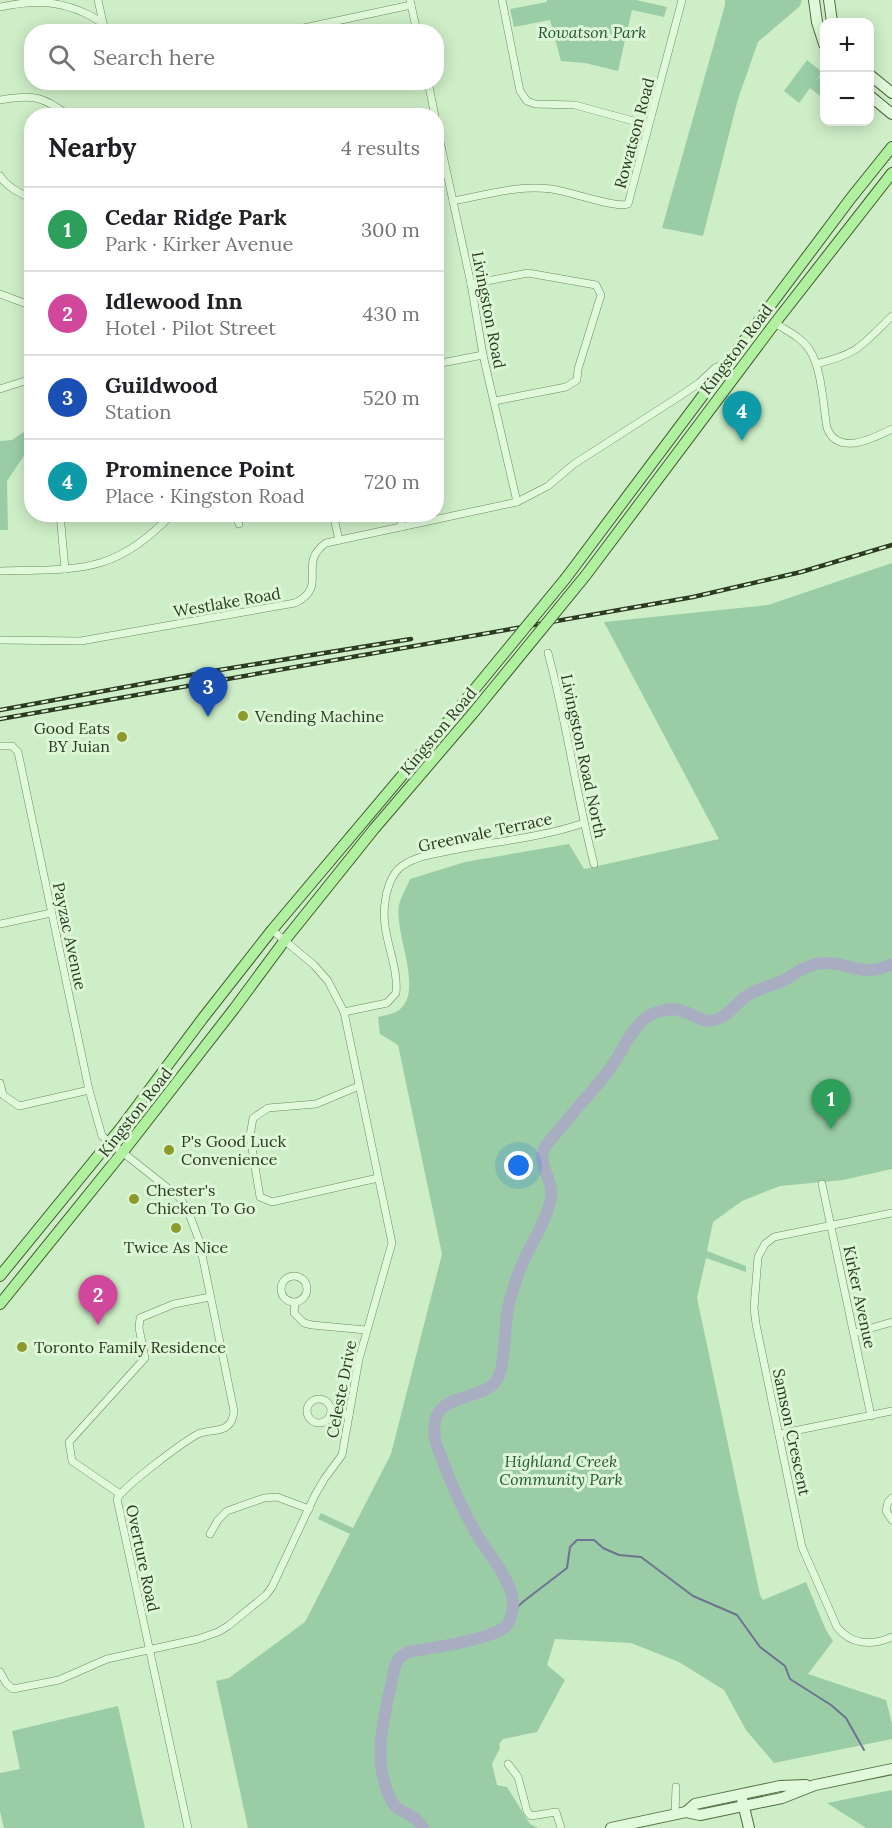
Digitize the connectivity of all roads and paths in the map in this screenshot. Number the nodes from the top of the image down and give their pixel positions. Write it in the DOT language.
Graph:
graph roads {
  1 [pos="98,0"];
  2 [pos="502,0"];
  3 [pos="682,0"];
  4 [pos="814,0"];
  5 [pos="829,0"];
  6 [pos="74,2"];
  7 [pos="410,3"];
  8 [pos="0,7"];
  9 [pos="831,18"];
  10 [pos="103,23"];
  11 [pos="319,24"];
  12 [pos="415,24"];
  13 [pos="820,31"];
  14 [pos="874,78"];
  15 [pos="430,90"];
  16 [pos="892,93"];
  17 [pos="874,99"];
  18 [pos="0,100"];
  19 [pos="58,108"];
  20 [pos="433,108"];
  21 [pos="892,114"];
  22 [pos="648,125"];
  23 [pos="892,147"];
  24 [pos="444,160"];
  25 [pos="892,173"];
  26 [pos="0,176"];
  27 [pos="24,195"];
  28 [pos="453,201"];
  29 [pos="471,284"];
  30 [pos="0,294"];
  31 [pos="24,303"];
  32 [pos="892,316"];
  33 [pos="775,323"];
  34 [pos="483,355"];
  35 [pos="444,362"];
  36 [pos="728,362"];
  37 [pos="816,364"];
  38 [pos="24,381"];
  39 [pos="0,388"];
  40 [pos="495,401"];
  41 [pos="892,429"];
  42 [pos="517,502"];
  43 [pos="444,518"];
  44 [pos="61,522"];
  45 [pos="165,522"];
  46 [pos="335,522"];
  47 [pos="401,522"];
  48 [pos="425,522"];
  49 [pos="402,527"];
  50 [pos="339,540"];
  51 [pos="65,569"];
  52 [pos="0,571"];
  53 [pos="0,640"];
  54 [pos="548,653"];
  55 [pos="0,746"];
  56 [pos="584,823"];
  57 [pos="594,864"];
  58 [pos="51,913"];
  59 [pos="0,924"];
  60 [pos="272,930"];
  61 [pos="285,940"];
  62 [pos="344,1012"];
  63 [pos="0,1083"];
  64 [pos="359,1086"];
  65 [pos="89,1090"];
  66 [pos="108,1143"];
  67 [pos="122,1153"];
  68 [pos="378,1178"];
  69 [pos="822,1184"];
  70 [pos="892,1214"];
  71 [pos="831,1225"];
  72 [pos="0,1276"];
  73 [pos="210,1297"];
  74 [pos="295,1303"];
  75 [pos="0,1304"];
  76 [pos="892,1322"];
  77 [pos="366,1330"];
  78 [pos="854,1332"];
  79 [pos="892,1411"];
  80 [pos="331,1412"];
  81 [pos="349,1415"];
  82 [pos="871,1416"];
  83 [pos="779,1434"];
  84 [pos="120,1494"];
  85 [pos="892,1498"];
  86 [pos="309,1509"];
  87 [pos="892,1520"];
  88 [pos="210,1533"];
  89 [pos="892,1637"];
  90 [pos="150,1651"];
  91 [pos="0,1671"];
  92 [pos="508,1764"];
  93 [pos="892,1769"];
  94 [pos="815,1785"];
  95 [pos="676,1787"];
  96 [pos="740,1794"];
  97 [pos="743,1806"];
  98 [pos="680,1813"];
  99 [pos="188,1828"];
  100 [pos="561,1828"];
  101 [pos="611,1828"];
  102 [pos="749,1828"];
  1 -- 10 [label="street"];
  2 -- 22 [label="street"];
  3 -- 22 [label="street, Rowatson Road"];
  4 -- 13 [label="main road"];
  5 -- 9 [label="main road"];
  6 -- 8 [label="street"];
  6 -- 10 [label="street"];
  7 -- 11 [label="street"];
  7 -- 12 [label="street"];
  14 -- 16 [label="main road"];
  15 -- 20 [label="street"];
  17 -- 21 [label="main road"];
  18 -- 19 [label="street"];
  22 -- 28 [label="street, Rowatson Road"];
  23 -- 36 [label="main road, Kingston Road"];
  24 -- 28 [label="street, Livingston Road"];
  25 -- 33 [label="main road, Kingston Road"];
  26 -- 27 [label="street"];
  28 -- 29 [label="street, Livingston Road"];
  29 -- 34 [label="street, Livingston Road"];
  29 -- 40 [label="street"];
  30 -- 31 [label="street"];
  32 -- 37 [label="street"];
  33 -- 37 [label="street"];
  33 -- 61 [label="main road, Kingston Road, bridge"];
  34 -- 35 [label="street"];
  34 -- 40 [label="street, Livingston Road"];
  36 -- 42 [label="street, Westlake Road"];
  36 -- 60 [label="main road, Kingston Road, bridge"];
  37 -- 41 [label="street"];
  38 -- 39 [label="street"];
  40 -- 42 [label="street, Livingston Road"];
  42 -- 43 [label="street, Westlake Road"];
  44 -- 51 [label="street"];
  45 -- 51 [label="street"];
  46 -- 50 [label="street"];
  47 -- 49 [label="street"];
  48 -- 49 [label="street, Westlake Road"];
  49 -- 50 [label="street, Westlake Road"];
  50 -- 53 [label="street, Westlake Road"];
  51 -- 52 [label="street"];
  54 -- 56 [label="street, Livingston Road North"];
  55 -- 58 [label="street, Payzac Avenue"];
  56 -- 57 [label="street, Livingston Road North"];
  56 -- 62 [label="street, Greenvale Terrace"];
  58 -- 59 [label="street"];
  58 -- 65 [label="street, Payzac Avenue"];
  60 -- 61 [label="street, Celeste Drive"];
  60 -- 66 [label="main road, Kingston Road"];
  61 -- 62 [label="street, Celeste Drive"];
  61 -- 67 [label="main road, Kingston Road"];
  62 -- 64 [label="street, Celeste Drive"];
  63 -- 65 [label="street"];
  64 -- 68 [label="street, Celeste Drive"];
  64 -- 68 [label="street"];
  65 -- 66 [label="street, Payzac Avenue"];
  66 -- 67 [label="street, Overture Road"];
  66 -- 72 [label="main road, Kingston Road"];
  67 -- 73 [label="street, Overture Road"];
  67 -- 75 [label="main road, Kingston Road"];
  68 -- 77 [label="street, Celeste Drive"];
  69 -- 71 [label="street, Kirker Avenue"];
  70 -- 71 [label="street, Samson Crescent"];
  71 -- 78 [label="street, Kirker Avenue"];
  71 -- 83 [label="street, Samson Crescent"];
  73 -- 84 [label="street, Overture Road"];
  73 -- 84 [label="street"];
  74 -- 77 [label="street"];
  76 -- 78 [label="street"];
  77 -- 81 [label="street, Celeste Drive"];
  78 -- 82 [label="street, Kirker Avenue"];
  79 -- 82 [label="street"];
  80 -- 81 [label="street"];
  81 -- 86 [label="street, Celeste Drive"];
  82 -- 83 [label="street"];
  83 -- 89 [label="street, Samson Crescent"];
  84 -- 90 [label="street, Overture Road"];
  85 -- 87 [label="street"];
  86 -- 88 [label="street"];
  86 -- 90 [label="street, Celeste Drive"];
  90 -- 91 [label="street, Celeste Drive"];
  90 -- 99 [label="street, Overture Road"];
  92 -- 100 [label="street"];
  93 -- 94 [label="main road"];
  94 -- 96 [label="main road"];
  94 -- 97 [label="main road"];
  95 -- 98 [label="street"];
  96 -- 97 [label="main road"];
  96 -- 98 [label="main road"];
  97 -- 98 [label="main road"];
  97 -- 102 [label="main road"];
  98 -- 101 [label="main road"];
}
